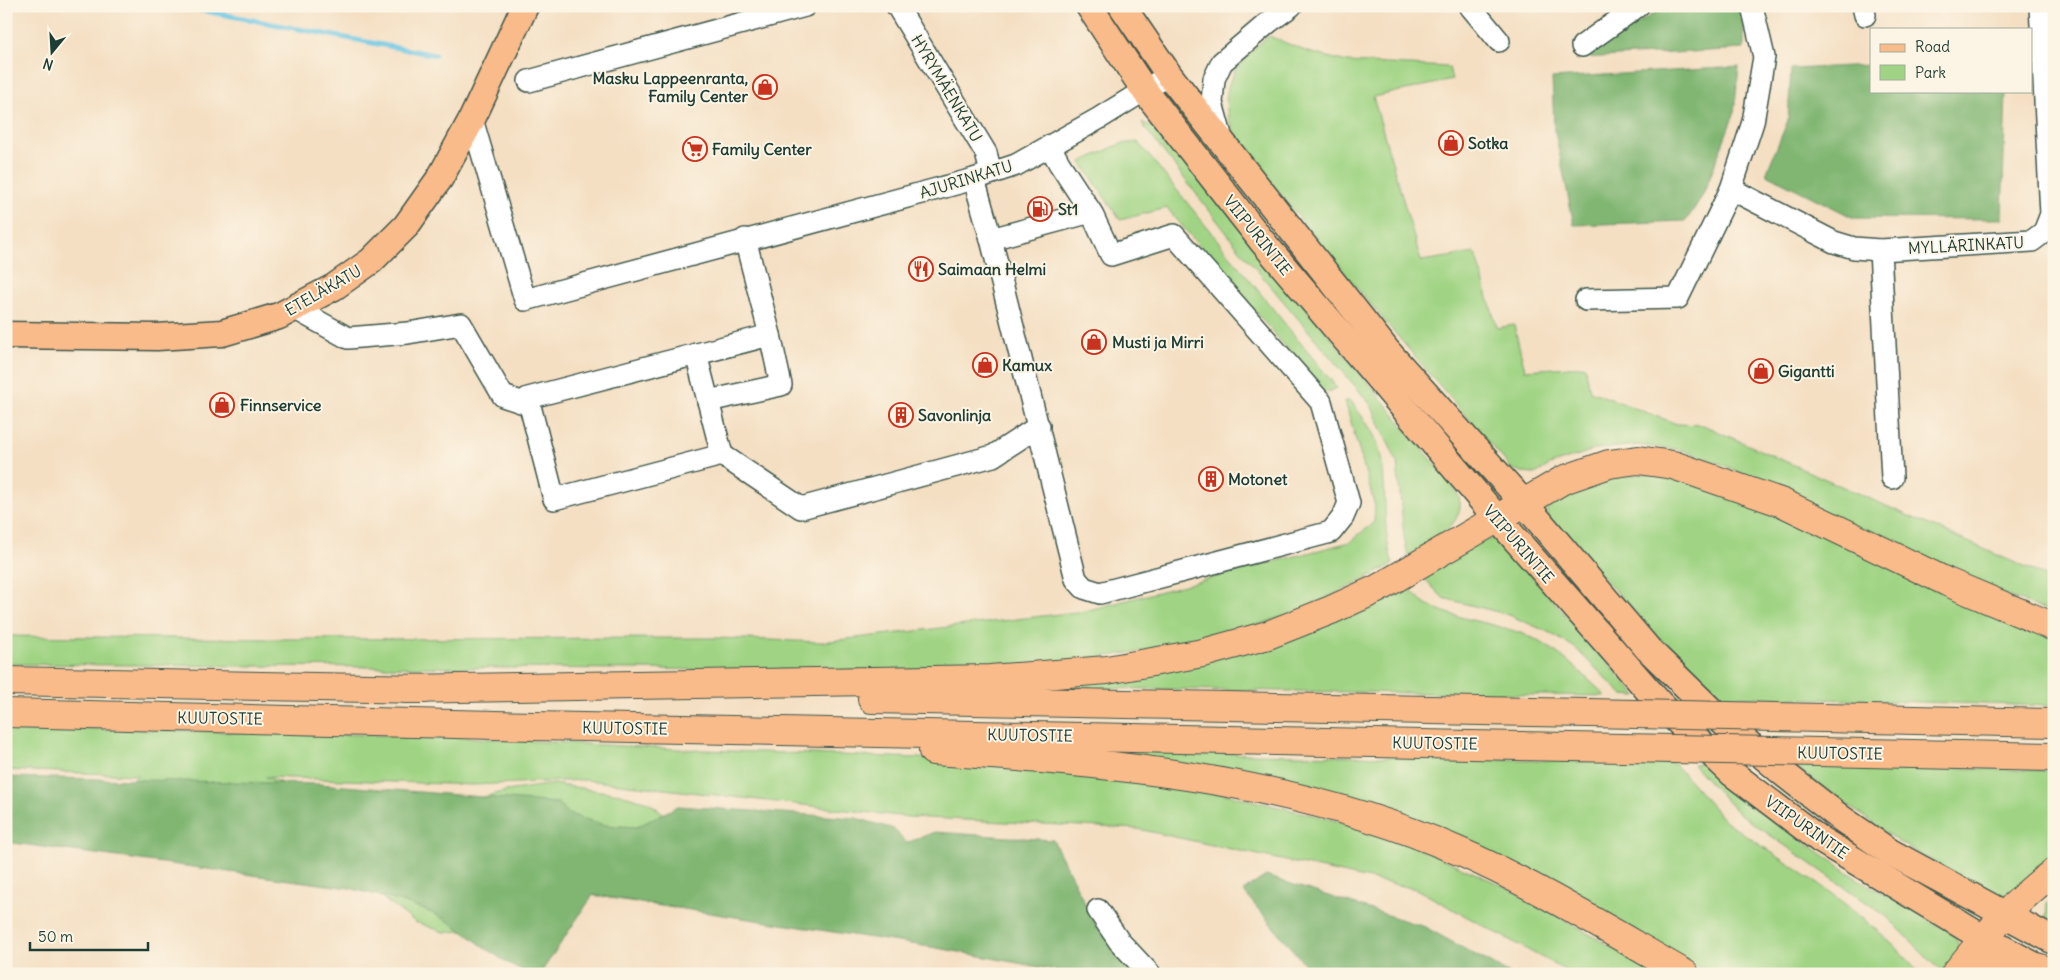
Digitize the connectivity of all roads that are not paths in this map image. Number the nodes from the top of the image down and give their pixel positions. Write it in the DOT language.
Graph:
graph roads {
  1 [pos="524,6"];
  2 [pos="805,6"];
  3 [pos="897,6"];
  4 [pos="1089,6"];
  5 [pos="1122,6"];
  6 [pos="1291,6"];
  7 [pos="1470,6"];
  8 [pos="1638,6"];
  9 [pos="1752,6"];
  10 [pos="2040,6"];
  11 [pos="2048,39"];
  12 [pos="1499,41"];
  13 [pos="1582,46"];
  14 [pos="1169,75"];
  15 [pos="529,81"];
  16 [pos="1146,91"];
  17 [pos="472,119"];
  18 [pos="1050,146"];
  19 [pos="1224,147"];
  20 [pos="983,176"];
  21 [pos="1731,188"];
  22 [pos="1091,212"];
  23 [pos="745,239"];
  24 [pos="991,239"];
  25 [pos="1880,250"];
  26 [pos="1586,300"];
  27 [pos="294,308"];
  28 [pos="6,334"];
  29 [pos="770,335"];
  30 [pos="696,354"];
  31 [pos="708,401"];
  32 [pos="530,405"];
  33 [pos="1039,426"];
  34 [pos="722,455"];
  35 [pos="1892,478"];
  36 [pos="1523,502"];
  37 [pos="1496,518"];
  38 [pos="2054,626"];
  39 [pos="6,681"];
  40 [pos="406,688"];
  41 [pos="6,713"];
  42 [pos="2054,723"];
  43 [pos="534,726"];
  44 [pos="2054,757"];
  45 [pos="2054,872"];
  46 [pos="1098,910"];
  47 [pos="2005,916"];
  48 [pos="1983,938"];
  49 [pos="2054,941"];
  50 [pos="2045,971"];
  51 [pos="1150,974"];
  52 [pos="1685,974"];
  53 [pos="1955,974"];
  54 [pos="1974,974"];
  1 -- 17 [label="main road, ETELÄKATU"];
  2 -- 15 [label="street"];
  3 -- 20 [label="street, HYRYMÄENKATU"];
  4 -- 16 [label="main road, VIIPURINTIE"];
  5 -- 14 [label="main road, VIIPURINTIE"];
  6 -- 19 [label="street"];
  7 -- 12 [label="street"];
  8 -- 13 [label="street"];
  9 -- 21 [label="street"];
  10 -- 11 [label="street, MYLLÄRINKATU"];
  11 -- 25 [label="street, MYLLÄRINKATU"];
  14 -- 16 [label="street, AJURINKATU"];
  14 -- 19 [label="main road, VIIPURINTIE"];
  16 -- 18 [label="street, AJURINKATU"];
  16 -- 37 [label="main road, VIIPURINTIE"];
  17 -- 23 [label="street, AJURINKATU"];
  17 -- 27 [label="main road, ETELÄKATU"];
  18 -- 20 [label="street, AJURINKATU"];
  18 -- 22 [label="street"];
  19 -- 36 [label="main road, VIIPURINTIE"];
  20 -- 23 [label="street, AJURINKATU"];
  20 -- 24 [label="street, HYRYMÄENKATU"];
  21 -- 25 [label="street, MYLLÄRINKATU"];
  21 -- 26 [label="street"];
  22 -- 24 [label="street"];
  22 -- 33 [label="street, HYRYMÄENKATU"];
  23 -- 29 [label="street"];
  24 -- 33 [label="street, HYRYMÄENKATU"];
  25 -- 35 [label="street"];
  27 -- 28 [label="main road, ETELÄKATU"];
  27 -- 32 [label="street"];
  29 -- 30 [label="street"];
  29 -- 31 [label="street"];
  30 -- 31 [label="street"];
  30 -- 32 [label="street"];
  31 -- 34 [label="street"];
  32 -- 34 [label="street"];
  33 -- 34 [label="street"];
  36 -- 37 [label="highway"];
  36 -- 38 [label="highway"];
  36 -- 47 [label="main road, VIIPURINTIE"];
  37 -- 40 [label="highway"];
  37 -- 48 [label="main road, VIIPURINTIE"];
  39 -- 40 [label="highway, KUUTOSTIE"];
  40 -- 42 [label="highway, KUUTOSTIE, bridge"];
  41 -- 43 [label="highway, KUUTOSTIE"];
  43 -- 44 [label="highway, KUUTOSTIE, bridge"];
  43 -- 52 [label="highway"];
  45 -- 47 [label="highway"];
  46 -- 51 [label="street"];
  47 -- 48 [label="highway"];
  47 -- 49 [label="main road, VIIPURINTIE"];
  48 -- 50 [label="main road, VIIPURINTIE"];
  48 -- 53 [label="highway"];
  50 -- 54 [label="highway"];
}
